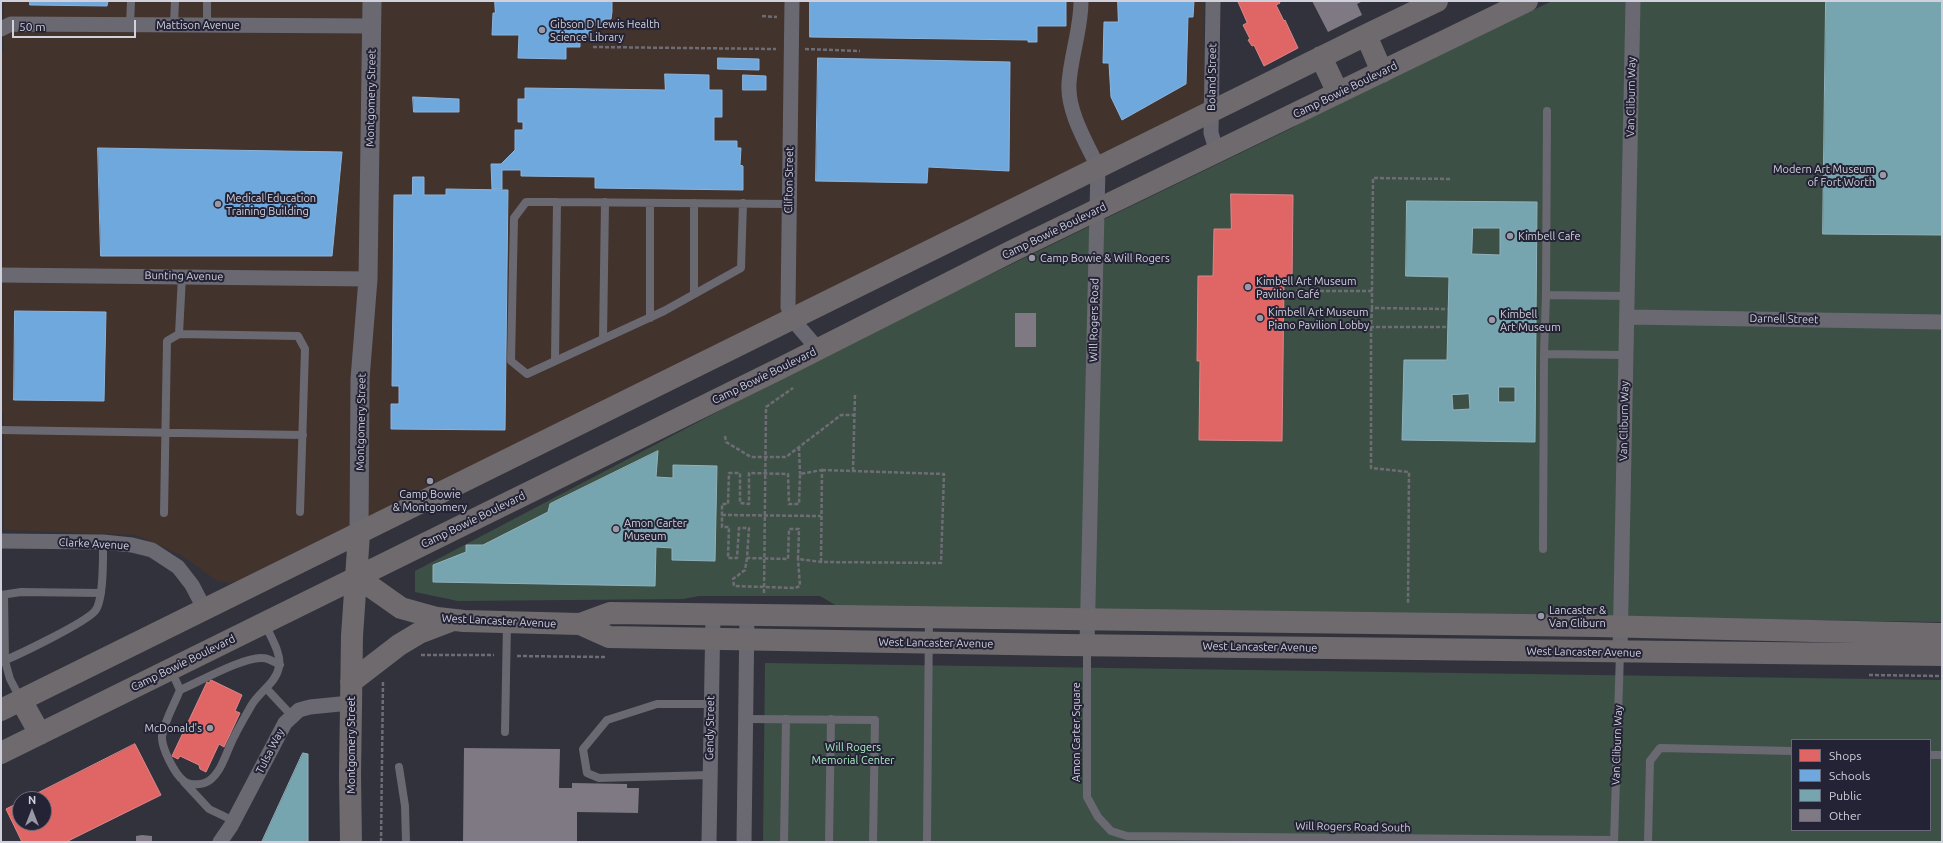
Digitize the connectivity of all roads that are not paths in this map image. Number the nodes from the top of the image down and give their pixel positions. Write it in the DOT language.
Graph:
graph roads {
  1 [pos="131,1"];
  2 [pos="175,1"];
  3 [pos="207,1"];
  4 [pos="372,1"];
  5 [pos="792,1"];
  6 [pos="1081,1"];
  7 [pos="1213,1"];
  8 [pos="1437,1"];
  9 [pos="1527,1"];
  10 [pos="1633,1"];
  11 [pos="130,24"];
  12 [pos="174,24"];
  13 [pos="207,24"];
  14 [pos="372,26"];
  15 [pos="1,29"];
  16 [pos="1366,35"];
  17 [pos="1321,57"];
  18 [pos="1382,72"];
  19 [pos="1338,93"];
  20 [pos="1211,111"];
  21 [pos="1547,111"];
  22 [pos="1217,152"];
  23 [pos="1098,167"];
  24 [pos="556,202"];
  25 [pos="606,202"];
  26 [pos="650,203"];
  27 [pos="694,203"];
  28 [pos="742,203"];
  29 [pos="788,204"];
  30 [pos="1097,210"];
  31 [pos="1,275"];
  32 [pos="182,276"];
  33 [pos="368,279"];
  34 [pos="694,294"];
  35 [pos="1546,295"];
  36 [pos="1627,296"];
  37 [pos="1627,317"];
  38 [pos="650,318"];
  39 [pos="792,319"];
  40 [pos="1942,322"];
  41 [pos="179,334"];
  42 [pos="603,339"];
  43 [pos="818,349"];
  44 [pos="1544,354"];
  45 [pos="1626,355"];
  46 [pos="555,362"];
  47 [pos="1,430"];
  48 [pos="165,433"];
  49 [pos="302,435"];
  50 [pos="300,512"];
  51 [pos="164,513"];
  52 [pos="359,534"];
  53 [pos="1,541"];
  54 [pos="103,542"];
  55 [pos="1543,549"];
  56 [pos="357,577"];
  57 [pos="101,593"];
  58 [pos="2,595"];
  59 [pos="205,610"];
  60 [pos="713,614"];
  61 [pos="747,615"];
  62 [pos="930,617"];
  63 [pos="453,620"];
  64 [pos="1087,620"];
  65 [pos="507,622"];
  66 [pos="264,623"];
  67 [pos="580,624"];
  68 [pos="1621,627"];
  69 [pos="1942,634"];
  70 [pos="712,639"];
  71 [pos="747,639"];
  72 [pos="930,643"];
  73 [pos="1087,645"];
  74 [pos="1620,652"];
  75 [pos="1942,655"];
  76 [pos="3,662"];
  77 [pos="280,665"];
  78 [pos="171,669"];
  79 [pos="266,688"];
  80 [pos="180,690"];
  81 [pos="351,693"];
  82 [pos="21,700"];
  83 [pos="710,704"];
  84 [pos="1,710"];
  85 [pos="292,716"];
  86 [pos="746,719"];
  87 [pos="786,719"];
  88 [pos="831,719"];
  89 [pos="505,732"];
  90 [pos="40,734"];
  91 [pos="1791,751"];
  92 [pos="1,753"];
  93 [pos="1931,754"];
  94 [pos="1942,755"];
  95 [pos="399,767"];
  96 [pos="710,775"];
  97 [pos="184,781"];
  98 [pos="1098,817"];
  99 [pos="234,821"];
  100 [pos="1614,841"];
  101 [pos="220,842"];
  102 [pos="352,842"];
  103 [pos="406,842"];
  104 [pos="709,842"];
  105 [pos="744,842"];
  106 [pos="784,842"];
  107 [pos="829,842"];
  108 [pos="873,842"];
  109 [pos="926,842"];
  110 [pos="1648,842"];
  1 -- 11 [label="lane"];
  2 -- 12 [label="lane"];
  3 -- 13 [label="lane"];
  4 -- 14 [label="street, Montgomery Street"];
  5 -- 29 [label="street, Clifton Street"];
  6 -- 23 [label="street, Will Rogers Road"];
  7 -- 20 [label="street, Boland Street"];
  8 -- 16 [label="main road"];
  9 -- 18 [label="main road, Camp Bowie Boulevard"];
  10 -- 36 [label="street, Van Cliburn Way"];
  11 -- 12 [label="street, Mattison Avenue"];
  11 -- 15 [label="street, Mattison Avenue"];
  12 -- 13 [label="street, Mattison Avenue"];
  13 -- 14 [label="street, Mattison Avenue"];
  14 -- 33 [label="street, Montgomery Street"];
  16 -- 17 [label="main road"];
  16 -- 18 [label="main road"];
  17 -- 19 [label="main road"];
  17 -- 20 [label="main road"];
  18 -- 19 [label="main road, Camp Bowie Boulevard"];
  19 -- 22 [label="main road, Camp Bowie Boulevard"];
  20 -- 22 [label="street, Boland Street"];
  20 -- 23 [label="main road"];
  21 -- 35 [label="lane"];
  22 -- 30 [label="main road, Camp Bowie Boulevard"];
  23 -- 30 [label="street, Will Rogers Road"];
  23 -- 39 [label="main road"];
  24 -- 25 [label="lane"];
  24 -- 46 [label="lane"];
  24 -- 46 [label="lane"];
  25 -- 26 [label="lane"];
  25 -- 42 [label="lane"];
  26 -- 27 [label="lane"];
  26 -- 38 [label="lane"];
  27 -- 28 [label="lane"];
  27 -- 34 [label="lane"];
  28 -- 29 [label="lane"];
  28 -- 34 [label="lane"];
  29 -- 39 [label="street, Clifton Street"];
  30 -- 43 [label="main road, Camp Bowie Boulevard"];
  30 -- 64 [label="street, Will Rogers Road"];
  31 -- 32 [label="street, Bunting Avenue"];
  32 -- 33 [label="street, Bunting Avenue"];
  32 -- 41 [label="lane"];
  33 -- 52 [label="street, Montgomery Street"];
  34 -- 38 [label="lane"];
  35 -- 36 [label="lane"];
  35 -- 44 [label="lane"];
  36 -- 37 [label="street, Van Cliburn Way"];
  37 -- 40 [label="street, Darnell Street"];
  37 -- 45 [label="street, Van Cliburn Way"];
  38 -- 42 [label="lane"];
  39 -- 43 [label="street, Clifton Street"];
  39 -- 52 [label="main road"];
  41 -- 48 [label="lane"];
  41 -- 49 [label="lane"];
  42 -- 46 [label="lane"];
  43 -- 56 [label="main road, Camp Bowie Boulevard"];
  44 -- 45 [label="lane"];
  44 -- 55 [label="lane"];
  45 -- 68 [label="street, Van Cliburn Way"];
  47 -- 48 [label="lane"];
  48 -- 49 [label="lane"];
  48 -- 51 [label="lane"];
  49 -- 50 [label="lane"];
  52 -- 56 [label="main road, Montgomery Street"];
  52 -- 59 [label="main road"];
  53 -- 54 [label="street, Clarke Avenue"];
  54 -- 57 [label="lane"];
  54 -- 59 [label="street, Clarke Avenue"];
  56 -- 63 [label="main road, West Lancaster Avenue"];
  56 -- 66 [label="main road, Camp Bowie Boulevard"];
  56 -- 81 [label="main road, Montgomery Street"];
  57 -- 58 [label="lane"];
  57 -- 76 [label="lane"];
  58 -- 76 [label="lane"];
  59 -- 82 [label="main road"];
  60 -- 61 [label="main road, West Lancaster Avenue"];
  60 -- 67 [label="main road, West Lancaster Avenue"];
  60 -- 70 [label="street, Gendy Street"];
  61 -- 62 [label="main road, West Lancaster Avenue"];
  61 -- 71 [label="street"];
  62 -- 64 [label="main road, West Lancaster Avenue"];
  62 -- 72 [label="lane"];
  63 -- 65 [label="main road, West Lancaster Avenue"];
  63 -- 81 [label="main road"];
  64 -- 68 [label="main road, West Lancaster Avenue"];
  64 -- 73 [label="street, Will Rogers Road"];
  65 -- 67 [label="main road, West Lancaster Avenue"];
  65 -- 89 [label="lane"];
  66 -- 77 [label="lane"];
  66 -- 78 [label="main road, Camp Bowie Boulevard"];
  67 -- 70 [label="main road, West Lancaster Avenue"];
  68 -- 69 [label="main road, West Lancaster Avenue"];
  68 -- 74 [label="street, Van Cliburn Way"];
  70 -- 71 [label="main road, West Lancaster Avenue"];
  70 -- 83 [label="street, Gendy Street"];
  71 -- 72 [label="main road, West Lancaster Avenue"];
  71 -- 86 [label="street"];
  72 -- 73 [label="main road, West Lancaster Avenue"];
  72 -- 109 [label="lane"];
  73 -- 74 [label="main road, West Lancaster Avenue"];
  73 -- 98 [label="lane, Amon Carter Square"];
  74 -- 75 [label="main road, West Lancaster Avenue"];
  74 -- 100 [label="lane, Van Cliburn Way"];
  76 -- 82 [label="lane"];
  77 -- 79 [label="lane"];
  77 -- 80 [label="lane"];
  78 -- 80 [label="lane"];
  78 -- 90 [label="main road, Camp Bowie Boulevard"];
  79 -- 85 [label="lane"];
  79 -- 97 [label="lane"];
  80 -- 97 [label="lane"];
  81 -- 85 [label="street, Tulsa Way"];
  81 -- 102 [label="main road, Montgomery Street"];
  82 -- 84 [label="main road"];
  82 -- 90 [label="main road"];
  83 -- 96 [label="street, Gendy Street"];
  83 -- 96 [label="lane"];
  85 -- 99 [label="street, Tulsa Way"];
  86 -- 87 [label="lane"];
  86 -- 105 [label="street"];
  87 -- 88 [label="lane"];
  87 -- 106 [label="lane"];
  88 -- 107 [label="lane"];
  88 -- 108 [label="lane"];
  90 -- 92 [label="main road, Camp Bowie Boulevard"];
  91 -- 110 [label="lane"];
  93 -- 94 [label="lane"];
  95 -- 103 [label="lane"];
  96 -- 104 [label="street, Gendy Street"];
  97 -- 99 [label="lane"];
  98 -- 100 [label="lane, Will Rogers Road South"];
  99 -- 101 [label="street, Tulsa Way"];
}
